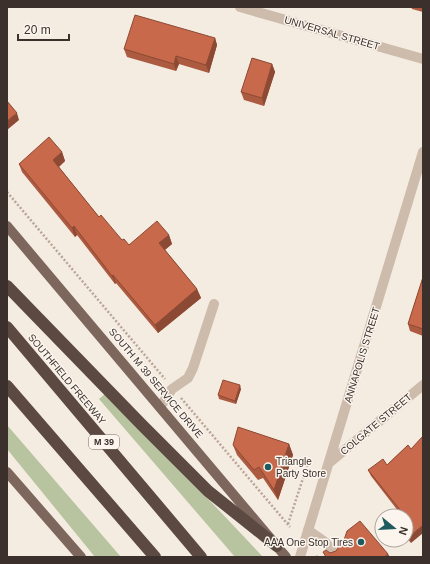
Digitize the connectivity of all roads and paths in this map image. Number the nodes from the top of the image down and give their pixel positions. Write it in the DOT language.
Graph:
graph roads {
  1 [pos="240,7"];
  2 [pos="423,59"];
  3 [pos="423,152"];
  4 [pos="7,192"];
  5 [pos="7,226"];
  6 [pos="7,286"];
  7 [pos="214,304"];
  8 [pos="7,327"];
  9 [pos="166,381"];
  10 [pos="423,384"];
  11 [pos="7,386"];
  12 [pos="180,397"];
  13 [pos="160,407"];
  14 [pos="329,463"];
  15 [pos="307,466"];
  16 [pos="7,472"];
  17 [pos="287,525"];
  18 [pos="290,528"];
  19 [pos="308,530"];
  20 [pos="277,546"];
  21 [pos="334,553"];
  22 [pos="81,557"];
  23 [pos="155,557"];
  24 [pos="202,557"];
  25 [pos="286,557"];
  26 [pos="300,557"];
  1 -- 2 [label="street, UNIVERSAL STREET"];
  3 -- 14 [label="street, ANNAPOLIS STREET"];
  4 -- 9 [label="path"];
  5 -- 13 [label="main road, SOUTH M 39 SERVICE DRIVE"];
  6 -- 20 [label="highway"];
  7 -- 13 [label="street"];
  8 -- 24 [label="highway, SOUTHFIELD FREEWAY / M 39"];
  10 -- 14 [label="street, COLGATE STREET"];
  11 -- 23 [label="highway"];
  12 -- 17 [label="path"];
  13 -- 20 [label="main road, SOUTH M 39 SERVICE DRIVE"];
  14 -- 19 [label="street, ANNAPOLIS STREET"];
  15 -- 17 [label="path"];
  16 -- 22 [label="main road"];
  17 -- 18 [label="path"];
  19 -- 21 [label="street"];
  19 -- 26 [label="street, ANNAPOLIS STREET"];
  20 -- 25 [label="main road, SOUTH M 39 SERVICE DRIVE"];
}
